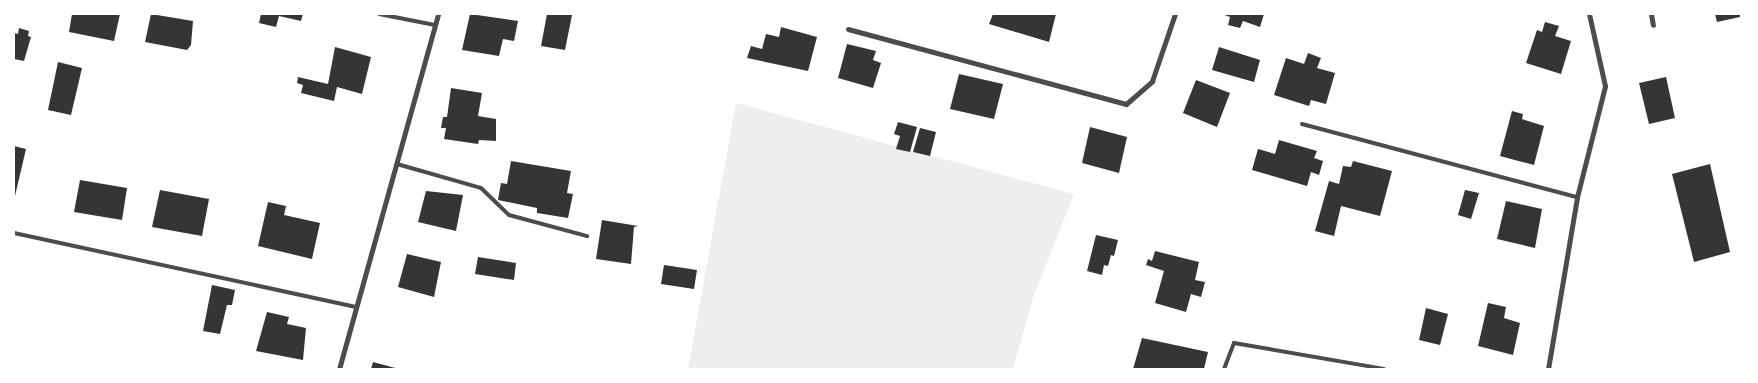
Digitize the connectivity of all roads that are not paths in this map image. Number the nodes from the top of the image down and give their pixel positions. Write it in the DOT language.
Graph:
graph roads {
  1 [pos="379,14"];
  2 [pos="438,14"];
  3 [pos="1175,14"];
  4 [pos="1588,14"];
  5 [pos="1651,14"];
  6 [pos="435,25"];
  7 [pos="1654,25"];
  8 [pos="848,29"];
  9 [pos="1302,124"];
  10 [pos="397,164"];
  11 [pos="1576,197"];
  12 [pos="14,233"];
  13 [pos="587,236"];
  14 [pos="357,307"];
  15 [pos="339,369"];
  16 [pos="1224,369"];
  17 [pos="1384,369"];
  18 [pos="1548,369"];
  1 -- 6 [label="lane"];
  2 -- 6 [label="street"];
  3 -- 8 [label="street"];
  4 -- 11 [label="street"];
  5 -- 7 [label="street"];
  6 -- 10 [label="street"];
  9 -- 11 [label="lane"];
  10 -- 13 [label="lane"];
  10 -- 14 [label="street"];
  11 -- 18 [label="street"];
  12 -- 14 [label="lane"];
  14 -- 15 [label="street"];
  16 -- 17 [label="lane"];
}
